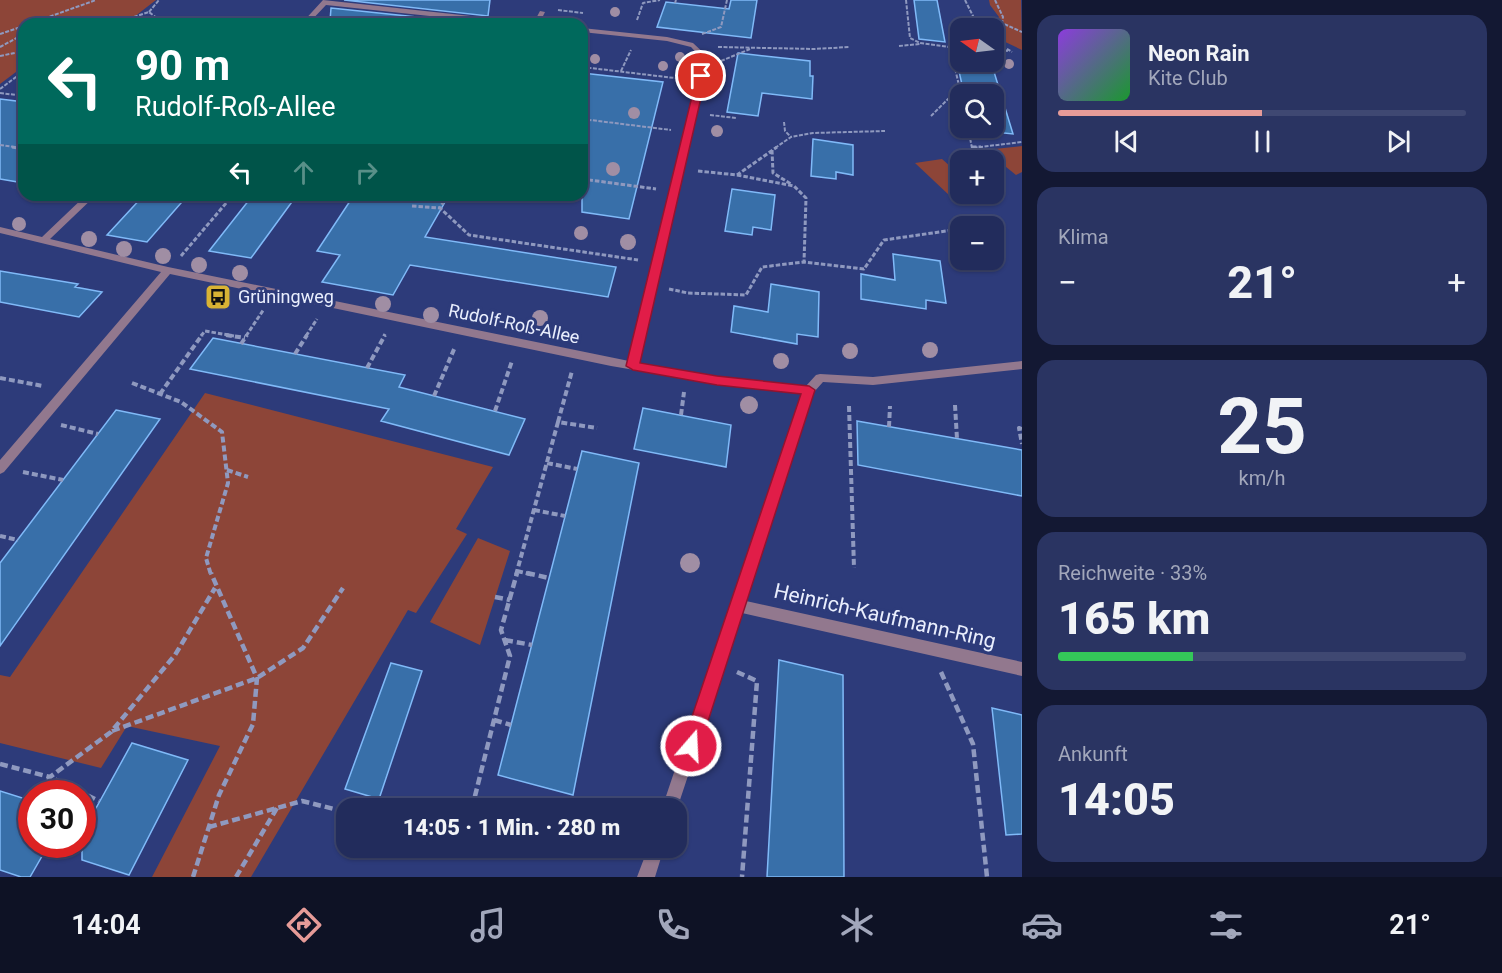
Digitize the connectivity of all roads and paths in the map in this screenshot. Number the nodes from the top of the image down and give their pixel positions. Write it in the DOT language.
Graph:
graph roads {
  1 [pos="96,0"];
  2 [pos="159,0"];
  3 [pos="660,0"];
  4 [pos="726,0"];
  5 [pos="906,0"];
  6 [pos="965,0"];
  7 [pos="995,0"];
  8 [pos="326,1"];
  9 [pos="643,2"];
  10 [pos="149,12"];
  11 [pos="542,12"];
  12 [pos="59,14"];
  13 [pos="638,15"];
  14 [pos="47,18"];
  15 [pos="52,18"];
  16 [pos="131,18"];
  17 [pos="157,18"];
  18 [pos="310,18"];
  19 [pos="473,18"];
  20 [pos="539,18"];
  21 [pos="972,18"];
  22 [pos="712,26"];
  23 [pos="721,27"];
  24 [pos="18,28"];
  25 [pos="588,31"];
  26 [pos="1022,32"];
  27 [pos="0,34"];
  28 [pos="18,37"];
  29 [pos="682,42"];
  30 [pos="920,44"];
  31 [pos="693,45"];
  32 [pos="898,46"];
  33 [pos="950,46"];
  34 [pos="0,47"];
  35 [pos="849,47"];
  36 [pos="1004,47"];
  37 [pos="750,48"];
  38 [pos="1004,51"];
  39 [pos="18,52"];
  40 [pos="0,56"];
  41 [pos="588,68"];
  42 [pos="703,69"];
  43 [pos="18,76"];
  44 [pos="700,81"];
  45 [pos="0,91"];
  46 [pos="18,95"];
  47 [pos="950,96"];
  48 [pos="692,113"];
  49 [pos="931,116"];
  50 [pos="736,118"];
  51 [pos="588,120"];
  52 [pos="784,122"];
  53 [pos="885,131"];
  54 [pos="687,132"];
  55 [pos="791,137"];
  56 [pos="970,138"];
  57 [pos="1022,142"];
  58 [pos="0,145"];
  59 [pos="18,148"];
  60 [pos="772,150"];
  61 [pos="679,169"];
  62 [pos="737,175"];
  63 [pos="588,180"];
  64 [pos="794,186"];
  65 [pos="674,192"];
  66 [pos="85,201"];
  67 [pos="228,201"];
  68 [pos="444,201"];
  69 [pos="412,206"];
  70 [pos="440,208"];
  71 [pos="0,230"];
  72 [pos="950,230"];
  73 [pos="44,240"];
  74 [pos="804,262"];
  75 [pos="657,263"];
  76 [pos="168,270"];
  77 [pos="652,285"];
  78 [pos="275,292"];
  79 [pos="327,303"];
  80 [pos="394,317"];
  81 [pos="462,331"];
  82 [pos="245,338"];
  83 [pos="518,343"];
  84 [pos="241,344"];
  85 [pos="295,354"];
  86 [pos="576,355"];
  87 [pos="1022,365"];
  88 [pos="633,366"];
  89 [pos="368,368"];
  90 [pos="0,378"];
  91 [pos="132,383"];
  92 [pos="809,390"];
  93 [pos="66,391"];
  94 [pos="159,394"];
  95 [pos="434,396"];
  96 [pos="956,405"];
  97 [pos="849,406"];
  98 [pos="890,406"];
  99 [pos="495,411"];
  100 [pos="41,420"];
  101 [pos="558,422"];
  102 [pos="889,427"];
  103 [pos="597,428"];
  104 [pos="1022,429"];
  105 [pos="98,434"];
  106 [pos="957,439"];
  107 [pos="1022,444"];
  108 [pos="547,463"];
  109 [pos="1,468"];
  110 [pos="577,469"];
  111 [pos="227,470"];
  112 [pos="248,477"];
  113 [pos="63,480"];
  114 [pos="534,510"];
  115 [pos="565,516"];
  116 [pos="0,536"];
  117 [pos="18,540"];
  118 [pos="854,568"];
  119 [pos="517,571"];
  120 [pos="549,578"];
  121 [pos="215,587"];
  122 [pos="343,588"];
  123 [pos="495,597"];
  124 [pos="510,600"];
  125 [pos="738,606"];
  126 [pos="505,640"];
  127 [pos="532,645"];
  128 [pos="932,649"];
  129 [pos="719,663"];
  130 [pos="1022,669"];
  131 [pos="257,678"];
  132 [pos="494,720"];
  133 [pos="511,724"];
  134 [pos="111,732"];
  135 [pos="0,764"];
  136 [pos="50,777"];
  137 [pos="49,780"];
  138 [pos="474,798"];
  139 [pos="672,798"];
  140 [pos="99,801"];
  141 [pos="277,807"];
  142 [pos="336,810"];
  143 [pos="208,827"];
  144 [pos="653,858"];
  145 [pos="193,877"];
  146 [pos="236,877"];
  147 [pos="646,877"];
  148 [pos="742,877"];
  149 [pos="987,877"];
  1 -- 12 [label="path"];
  2 -- 10 [label="path"];
  3 -- 9 [label="path"];
  4 -- 23 [label="path"];
  5 -- 30 [label="path"];
  6 -- 21 [label="path"];
  7 -- 26 [label="path"];
  8 -- 18 [label="street"];
  8 -- 19 [label="street"];
  9 -- 13 [label="path"];
  10 -- 16 [label="path"];
  10 -- 17 [label="path"];
  11 -- 20 [label="street"];
  12 -- 14 [label="path"];
  12 -- 15 [label="path"];
  22 -- 23 [label="path"];
  23 -- 29 [label="path"];
  24 -- 27 [label="path"];
  25 -- 29 [label="street"];
  28 -- 34 [label="path"];
  29 -- 31 [label="street"];
  30 -- 32 [label="path"];
  30 -- 33 [label="path"];
  31 -- 37 [label="path"];
  31 -- 42 [label="street"];
  35 -- 37 [label="path"];
  36 -- 38 [label="path"];
  37 -- 42 [label="path"];
  39 -- 40 [label="path"];
  41 -- 44 [label="path"];
  42 -- 44 [label="street"];
  43 -- 45 [label="path"];
  44 -- 48 [label="street"];
  45 -- 46 [label="path"];
  47 -- 49 [label="path"];
  48 -- 50 [label="path"];
  48 -- 54 [label="street"];
  51 -- 54 [label="path"];
  52 -- 55 [label="path"];
  53 -- 55 [label="path"];
  54 -- 61 [label="street"];
  55 -- 60 [label="path"];
  56 -- 57 [label="path"];
  58 -- 59 [label="path"];
  60 -- 62 [label="path"];
  60 -- 64 [label="path"];
  61 -- 62 [label="path"];
  61 -- 65 [label="street"];
  62 -- 64 [label="path"];
  63 -- 65 [label="path"];
  64 -- 74 [label="path"];
  65 -- 75 [label="street"];
  66 -- 73 [label="street"];
  67 -- 76 [label="path"];
  68 -- 70 [label="path"];
  69 -- 70 [label="path"];
  70 -- 75 [label="path"];
  71 -- 73 [label="street, Rudolf-Roß-Allee"];
  72 -- 74 [label="path"];
  73 -- 76 [label="street, Rudolf-Roß-Allee"];
  74 -- 77 [label="path"];
  75 -- 77 [label="street"];
  76 -- 78 [label="street, Rudolf-Roß-Allee"];
  76 -- 93 [label="street"];
  77 -- 88 [label="street"];
  78 -- 79 [label="street, Rudolf-Roß-Allee"];
  78 -- 82 [label="path"];
  79 -- 80 [label="street, Rudolf-Roß-Allee"];
  79 -- 85 [label="path"];
  80 -- 81 [label="street, Rudolf-Roß-Allee"];
  80 -- 89 [label="path"];
  81 -- 83 [label="street, Rudolf-Roß-Allee"];
  81 -- 95 [label="path"];
  82 -- 84 [label="path"];
  82 -- 94 [label="path"];
  83 -- 86 [label="street, Rudolf-Roß-Allee"];
  83 -- 99 [label="path"];
  86 -- 88 [label="street, Rudolf-Roß-Allee"];
  86 -- 101 [label="path"];
  87 -- 92 [label="street"];
  88 -- 92 [label="street, Rudolf-Roß-Allee"];
  90 -- 93 [label="path"];
  91 -- 94 [label="path"];
  92 -- 125 [label="street"];
  93 -- 100 [label="street"];
  94 -- 111 [label="path"];
  96 -- 106 [label="path"];
  97 -- 118 [label="path"];
  98 -- 102 [label="path"];
  100 -- 105 [label="path"];
  100 -- 109 [label="street"];
  101 -- 103 [label="path"];
  101 -- 108 [label="path"];
  104 -- 107 [label="path"];
  108 -- 110 [label="path"];
  108 -- 114 [label="path"];
  109 -- 113 [label="path"];
  111 -- 112 [label="path"];
  111 -- 121 [label="path"];
  114 -- 115 [label="path"];
  114 -- 119 [label="path"];
  116 -- 117 [label="path"];
  119 -- 120 [label="path"];
  119 -- 124 [label="path"];
  121 -- 131 [label="path"];
  121 -- 134 [label="path"];
  122 -- 131 [label="path"];
  123 -- 124 [label="path"];
  124 -- 126 [label="path"];
  125 -- 128 [label="street, Heinrich-Kaufmann-Ring"];
  125 -- 129 [label="street"];
  126 -- 127 [label="path"];
  126 -- 132 [label="path"];
  128 -- 130 [label="street, Heinrich-Kaufmann-Ring"];
  128 -- 149 [label="path"];
  129 -- 139 [label="street"];
  129 -- 148 [label="path"];
  131 -- 134 [label="path"];
  131 -- 143 [label="path"];
  132 -- 133 [label="path"];
  132 -- 138 [label="path"];
  134 -- 136 [label="path"];
  135 -- 136 [label="path"];
  136 -- 137 [label="path"];
  136 -- 140 [label="path"];
  141 -- 142 [label="path"];
  141 -- 143 [label="path"];
  141 -- 146 [label="path"];
  143 -- 145 [label="path"];
  144 -- 147 [label="street"];
}
